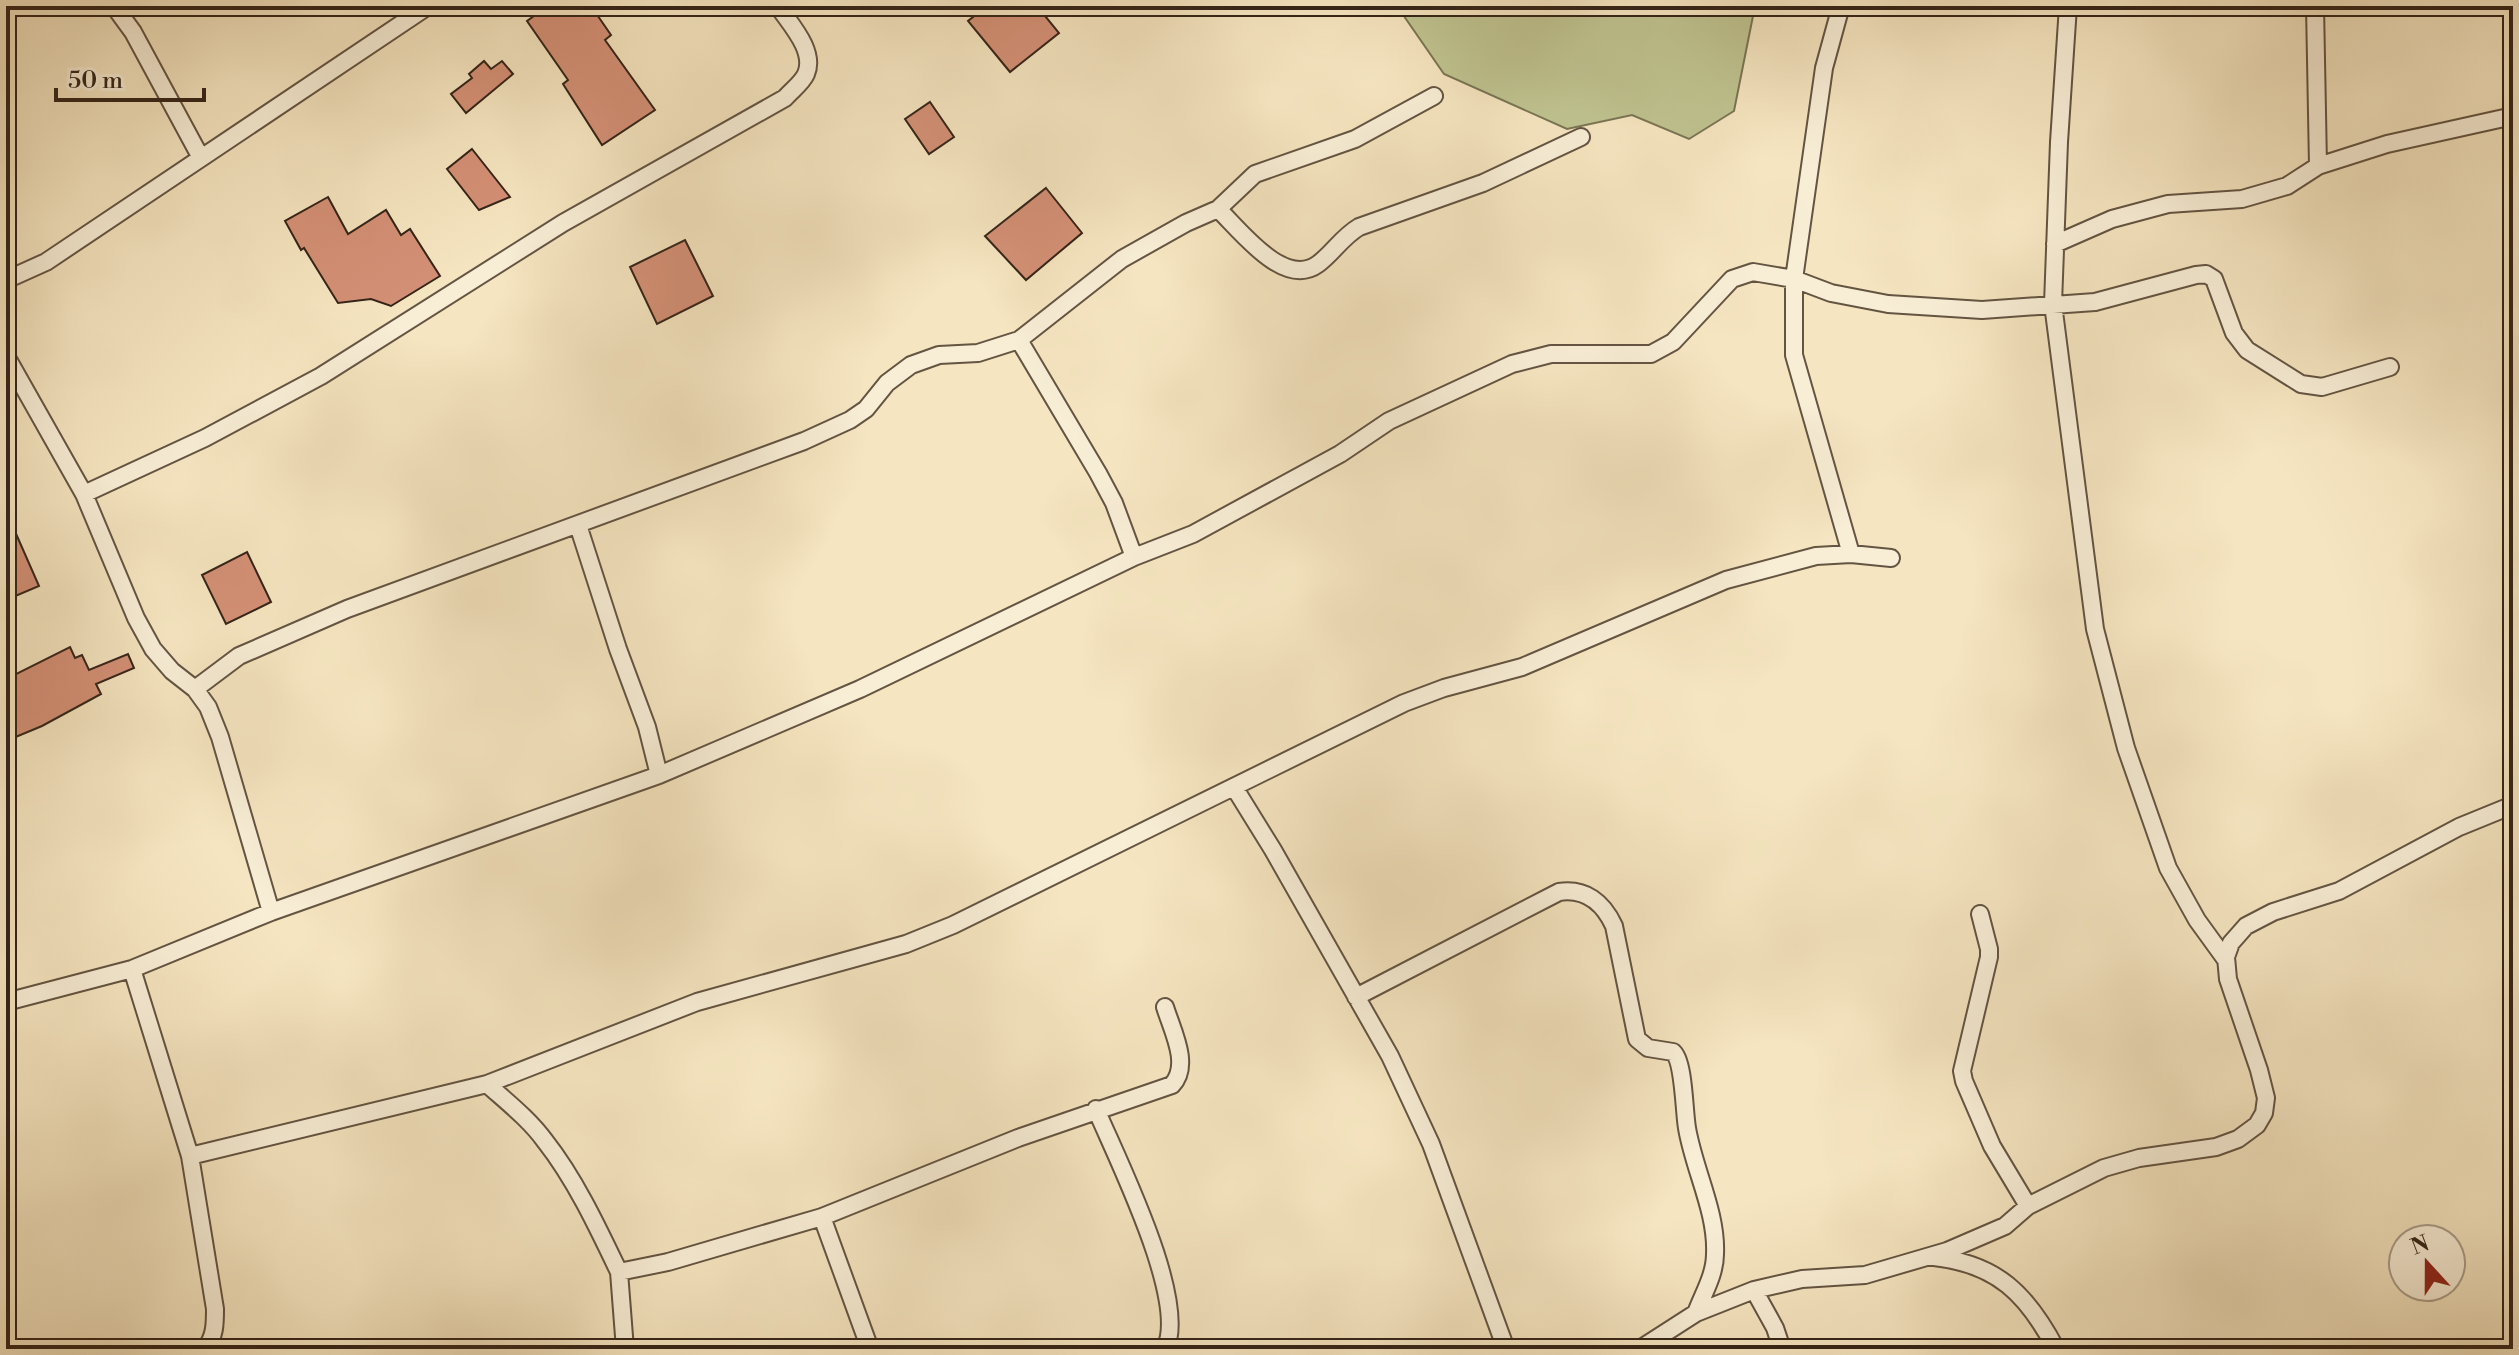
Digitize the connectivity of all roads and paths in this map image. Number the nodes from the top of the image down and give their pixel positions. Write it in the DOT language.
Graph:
graph roads {
  1 [pos="114,6"];
  2 [pos="428,6"];
  3 [pos="778,6"];
  4 [pos="1841,6"];
  5 [pos="2068,6"];
  6 [pos="2315,6"];
  7 [pos="1434,96"];
  8 [pos="2513,116"];
  9 [pos="1581,137"];
  10 [pos="201,158"];
  11 [pos="2318,166"];
  12 [pos="1218,209"];
  13 [pos="2055,244"];
  14 [pos="1794,279"];
  15 [pos="6,280"];
  16 [pos="2053,304"];
  17 [pos="1019,340"];
  18 [pos="6,356"];
  19 [pos="2390,367"];
  20 [pos="84,494"];
  21 [pos="578,525"];
  22 [pos="1851,554"];
  23 [pos="1134,557"];
  24 [pos="1891,558"];
  25 [pos="195,689"];
  26 [pos="659,775"];
  27 [pos="1234,787"];
  28 [pos="2513,805"];
  29 [pos="271,912"];
  30 [pos="1980,914"];
  31 [pos="2226,960"];
  32 [pos="132,969"];
  33 [pos="1356,997"];
  34 [pos="6,1002"];
  35 [pos="1165,1007"];
  36 [pos="487,1084"];
  37 [pos="1096,1109"];
  38 [pos="190,1156"];
  39 [pos="2028,1206"];
  40 [pos="822,1217"];
  41 [pos="1928,1257"];
  42 [pos="619,1272"];
  43 [pos="1754,1290"];
  44 [pos="1696,1313"];
  45 [pos="205,1349"];
  46 [pos="625,1349"];
  47 [pos="870,1349"];
  48 [pos="1165,1349"];
  49 [pos="1506,1349"];
  50 [pos="1640,1349"];
  51 [pos="1782,1349"];
  52 [pos="2056,1349"];
  1 -- 10 [label="street"];
  2 -- 10 [label="street"];
  3 -- 20 [label="street"];
  4 -- 14 [label="street"];
  5 -- 13 [label="street"];
  6 -- 11 [label="street"];
  7 -- 12 [label="street"];
  8 -- 11 [label="street"];
  9 -- 12 [label="street"];
  10 -- 15 [label="street"];
  11 -- 13 [label="street"];
  12 -- 17 [label="street"];
  13 -- 16 [label="street"];
  14 -- 16 [label="street"];
  14 -- 22 [label="street"];
  14 -- 23 [label="street"];
  16 -- 19 [label="street"];
  16 -- 31 [label="street"];
  17 -- 21 [label="street"];
  17 -- 23 [label="street"];
  18 -- 20 [label="street"];
  20 -- 25 [label="street"];
  21 -- 25 [label="street"];
  21 -- 26 [label="street"];
  22 -- 24 [label="street"];
  22 -- 27 [label="street"];
  23 -- 26 [label="street"];
  25 -- 29 [label="street"];
  26 -- 29 [label="street"];
  27 -- 33 [label="street"];
  27 -- 36 [label="street"];
  28 -- 31 [label="street"];
  29 -- 32 [label="street"];
  30 -- 39 [label="street"];
  31 -- 39 [label="street"];
  32 -- 34 [label="street"];
  32 -- 38 [label="street"];
  33 -- 44 [label="street"];
  33 -- 49 [label="street"];
  35 -- 37 [label="street"];
  36 -- 38 [label="street"];
  36 -- 42 [label="street"];
  37 -- 40 [label="street"];
  37 -- 48 [label="street"];
  38 -- 45 [label="street"];
  39 -- 41 [label="street"];
  40 -- 42 [label="street"];
  40 -- 47 [label="street"];
  41 -- 43 [label="street"];
  41 -- 52 [label="street"];
  42 -- 46 [label="street"];
  43 -- 44 [label="street"];
  43 -- 51 [label="street"];
  44 -- 50 [label="street"];
}
